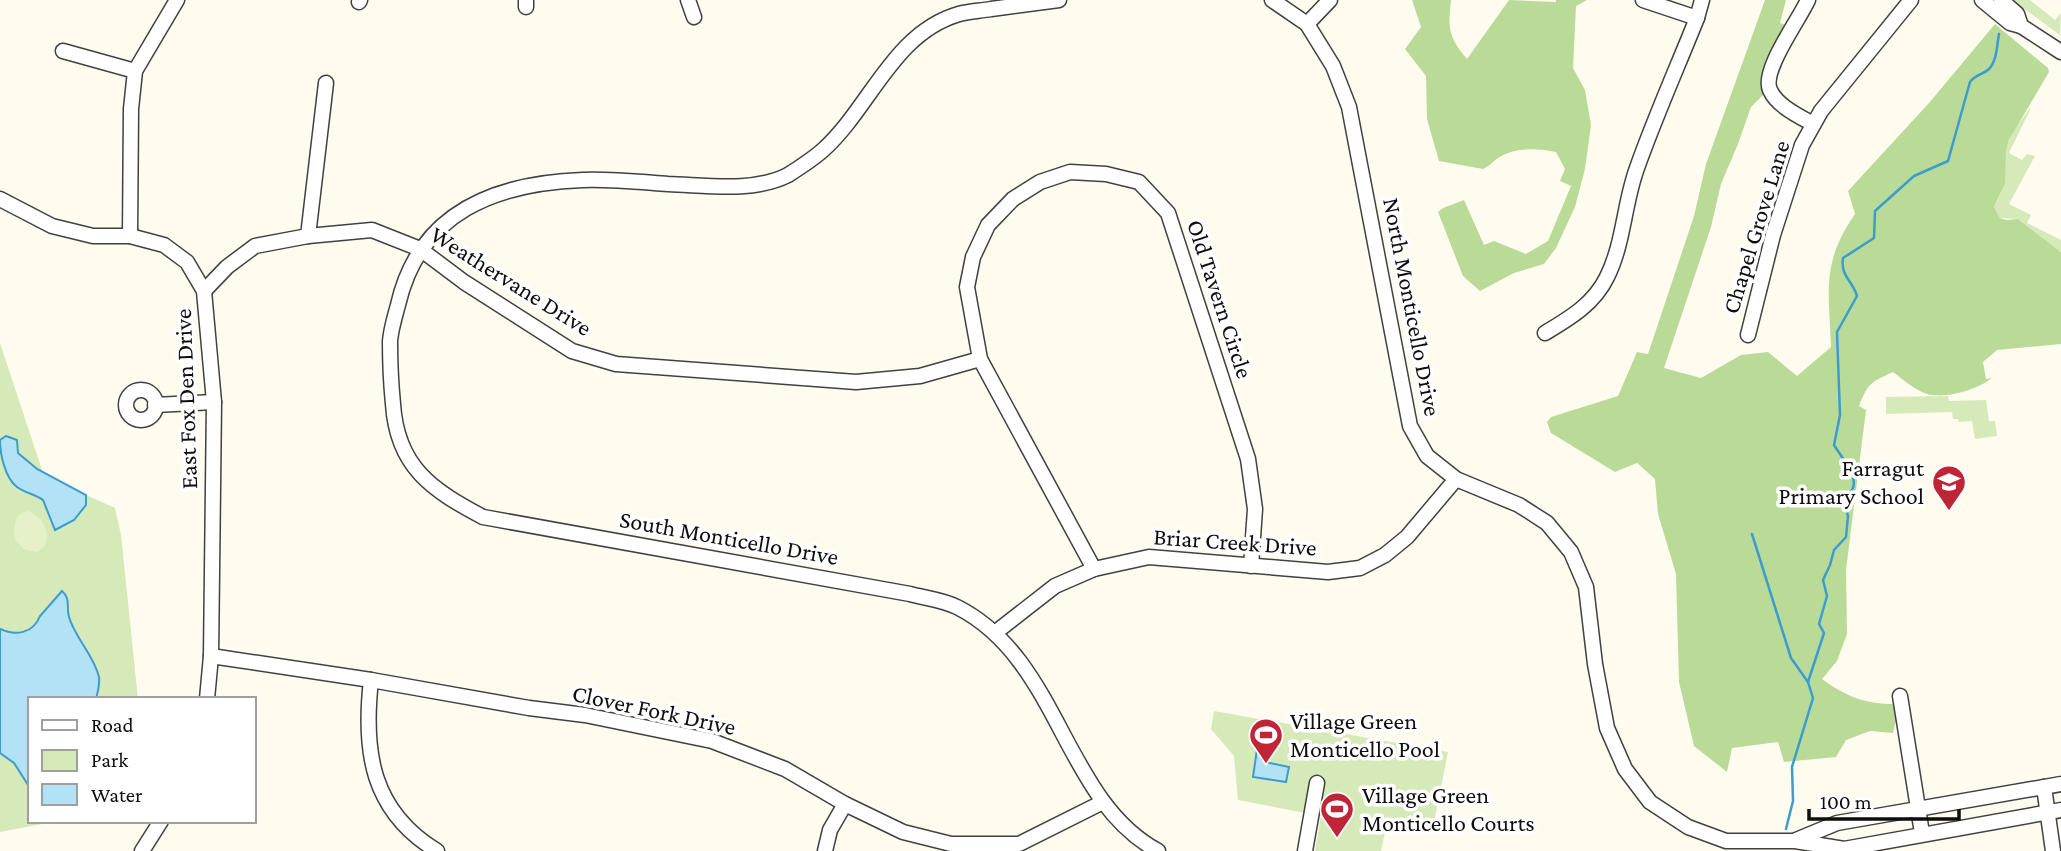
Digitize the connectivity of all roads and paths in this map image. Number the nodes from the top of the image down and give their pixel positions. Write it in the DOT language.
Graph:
graph roads {
  1 [pos="177,0"];
  2 [pos="688,0"];
  3 [pos="1059,0"];
  4 [pos="1272,0"];
  5 [pos="1330,0"];
  6 [pos="1643,0"];
  7 [pos="1702,0"];
  8 [pos="1808,0"];
  9 [pos="1911,0"];
  10 [pos="1982,0"];
  11 [pos="2001,0"];
  12 [pos="694,17"];
  13 [pos="1697,18"];
  14 [pos="1307,24"];
  15 [pos="2021,26"];
  16 [pos="64,51"];
  17 [pos="2061,52"];
  18 [pos="135,71"];
  19 [pos="326,83"];
  20 [pos="1813,124"];
  21 [pos="0,199"];
  22 [pos="130,236"];
  23 [pos="307,236"];
  24 [pos="420,249"];
  25 [pos="204,291"];
  26 [pos="1545,334"];
  27 [pos="1748,335"];
  28 [pos="980,359"];
  29 [pos="214,402"];
  30 [pos="155,405"];
  31 [pos="1455,479"];
  32 [pos="1251,566"];
  33 [pos="1094,569"];
  34 [pos="996,632"];
  35 [pos="211,656"];
  36 [pos="371,680"];
  37 [pos="1900,696"];
  38 [pos="207,697"];
  39 [pos="1317,783"];
  40 [pos="2061,784"];
  41 [pos="2044,787"];
  42 [pos="1103,802"];
  43 [pos="845,804"];
  44 [pos="1918,810"];
  45 [pos="2054,811"];
  46 [pos="160,823"];
  47 [pos="1922,834"];
  48 [pos="1795,841"];
  49 [pos="1721,846"];
  50 [pos="142,851"];
  51 [pos="437,851"];
  52 [pos="825,851"];
  53 [pos="1158,851"];
  54 [pos="1305,851"];
  55 [pos="2053,851"];
  1 -- 18 [label="street"];
  2 -- 12 [label="street"];
  3 -- 24 [label="street"];
  4 -- 14 [label="street, North Monticello Drive"];
  5 -- 14 [label="street"];
  6 -- 13 [label="street"];
  7 -- 13 [label="street"];
  8 -- 20 [label="street"];
  9 -- 20 [label="street, Chapel Grove Lane"];
  10 -- 15 [label="street"];
  11 -- 15 [label="street"];
  13 -- 26 [label="street"];
  14 -- 31 [label="street, North Monticello Drive"];
  15 -- 17 [label="street"];
  16 -- 18 [label="street"];
  18 -- 22 [label="street"];
  19 -- 23 [label="street"];
  20 -- 27 [label="street, Chapel Grove Lane"];
  21 -- 22 [label="street, East Fox Den Drive"];
  22 -- 25 [label="street, East Fox Den Drive"];
  23 -- 24 [label="street, Weathervane Drive"];
  23 -- 25 [label="street, Weathervane Drive"];
  24 -- 28 [label="street, Weathervane Drive"];
  24 -- 34 [label="street, South Monticello Drive"];
  25 -- 29 [label="street, East Fox Den Drive"];
  28 -- 32 [label="street, Old Tavern Circle"];
  28 -- 33 [label="street, Old Tavern Circle"];
  29 -- 30 [label="street"];
  29 -- 35 [label="street, East Fox Den Drive"];
  31 -- 32 [label="street, Briar Creek Drive"];
  31 -- 49 [label="street, North Monticello Drive"];
  32 -- 33 [label="street, Briar Creek Drive"];
  33 -- 34 [label="street, Briar Creek Drive"];
  34 -- 42 [label="street, South Monticello Drive"];
  35 -- 36 [label="street, Clover Fork Drive"];
  35 -- 38 [label="street, East Fox Den Drive"];
  36 -- 43 [label="street, Clover Fork Drive"];
  36 -- 51 [label="street"];
  37 -- 44 [label="street"];
  39 -- 54 [label="street"];
  40 -- 41 [label="street"];
  41 -- 44 [label="street"];
  41 -- 45 [label="street"];
  42 -- 43 [label="street, Clover Fork Drive"];
  42 -- 53 [label="street, South Monticello Drive"];
  43 -- 52 [label="street"];
  44 -- 47 [label="street"];
  44 -- 48 [label="street"];
  45 -- 47 [label="street"];
  45 -- 55 [label="street"];
  46 -- 50 [label="street"];
  47 -- 48 [label="street"];
  48 -- 49 [label="street"];
}
